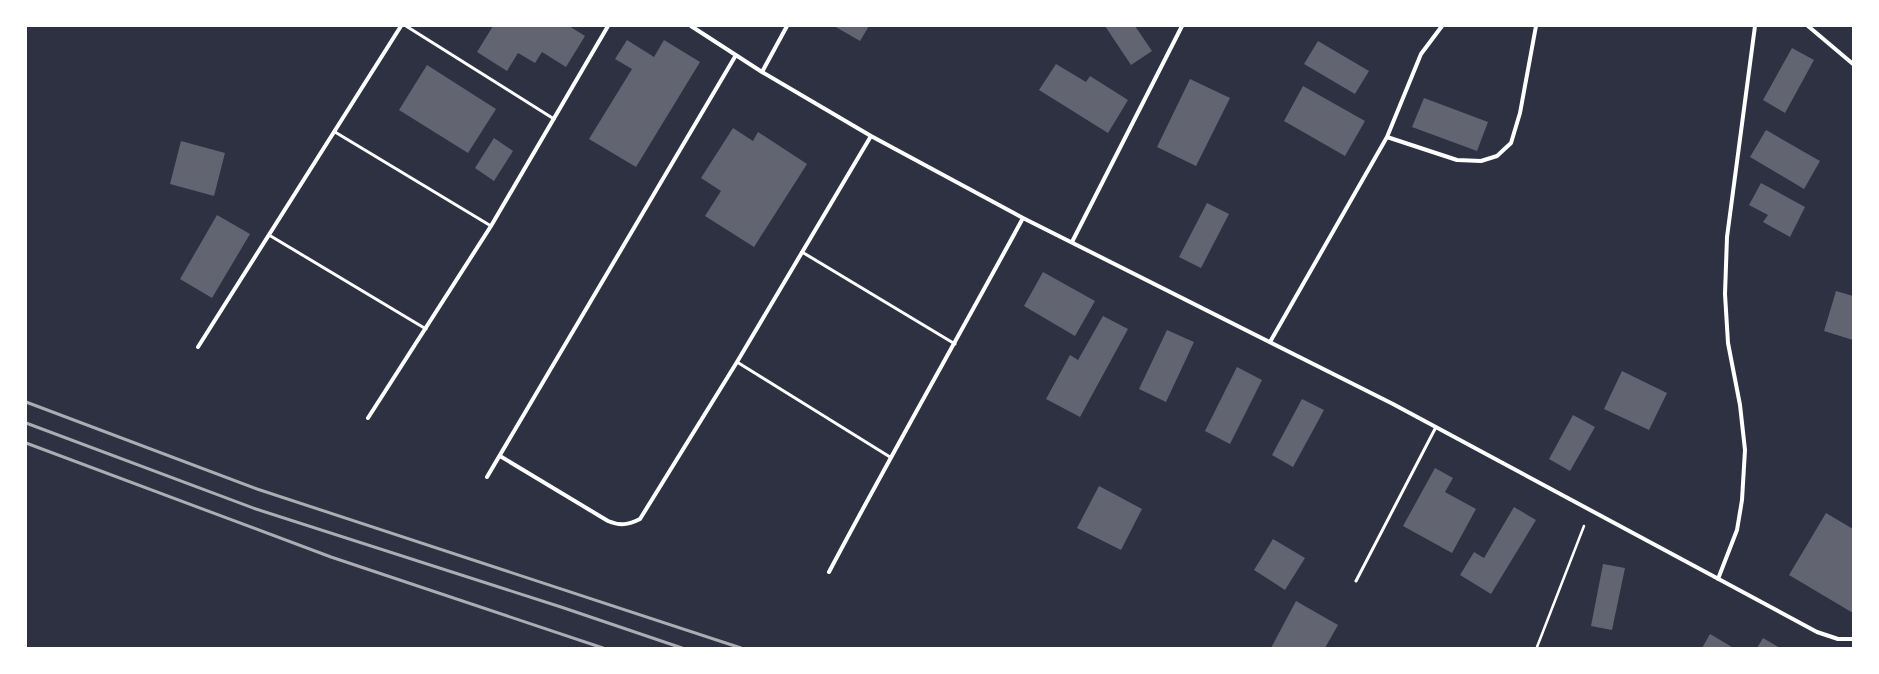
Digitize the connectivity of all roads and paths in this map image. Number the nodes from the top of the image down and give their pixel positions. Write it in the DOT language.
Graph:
graph roads {
  1 [pos="401,26"];
  2 [pos="406,26"];
  3 [pos="608,26"];
  4 [pos="691,26"];
  5 [pos="787,26"];
  6 [pos="1182,26"];
  7 [pos="1442,26"];
  8 [pos="1536,26"];
  9 [pos="1755,26"];
  10 [pos="1808,26"];
  11 [pos="736,55"];
  12 [pos="1853,64"];
  13 [pos="762,72"];
  14 [pos="554,119"];
  15 [pos="335,132"];
  16 [pos="871,136"];
  17 [pos="1387,137"];
  18 [pos="1023,218"];
  19 [pos="490,226"];
  20 [pos="269,235"];
  21 [pos="1072,242"];
  22 [pos="802,252"];
  23 [pos="426,329"];
  24 [pos="1270,342"];
  25 [pos="955,344"];
  26 [pos="198,346"];
  27 [pos="737,362"];
  28 [pos="368,418"];
  29 [pos="1436,427"];
  30 [pos="500,456"];
  31 [pos="890,457"];
  32 [pos="487,477"];
  33 [pos="1591,509"];
  34 [pos="829,572"];
  35 [pos="1718,579"];
  36 [pos="1356,580"];
  37 [pos="1853,639"];
  38 [pos="1537,646"];
  1 -- 15 [label="street"];
  2 -- 14 [label="lane"];
  3 -- 14 [label="street"];
  4 -- 11 [label="street"];
  5 -- 13 [label="street"];
  6 -- 21 [label="street"];
  7 -- 17 [label="street"];
  8 -- 17 [label="street"];
  9 -- 35 [label="street"];
  10 -- 12 [label="street"];
  11 -- 13 [label="street"];
  11 -- 30 [label="street"];
  13 -- 16 [label="street"];
  14 -- 19 [label="street"];
  15 -- 19 [label="lane"];
  15 -- 20 [label="street"];
  16 -- 18 [label="street"];
  16 -- 22 [label="street"];
  17 -- 24 [label="street"];
  18 -- 21 [label="street"];
  18 -- 25 [label="street"];
  19 -- 23 [label="street"];
  20 -- 23 [label="lane"];
  20 -- 26 [label="street"];
  21 -- 24 [label="street"];
  22 -- 25 [label="lane"];
  22 -- 27 [label="street"];
  23 -- 28 [label="street"];
  24 -- 29 [label="street"];
  25 -- 31 [label="street"];
  27 -- 30 [label="street"];
  27 -- 31 [label="lane"];
  29 -- 33 [label="street"];
  29 -- 36 [label="lane"];
  30 -- 32 [label="street"];
  31 -- 34 [label="street"];
  33 -- 35 [label="street"];
  33 -- 38 [label="path"];
  35 -- 37 [label="street"];
}
